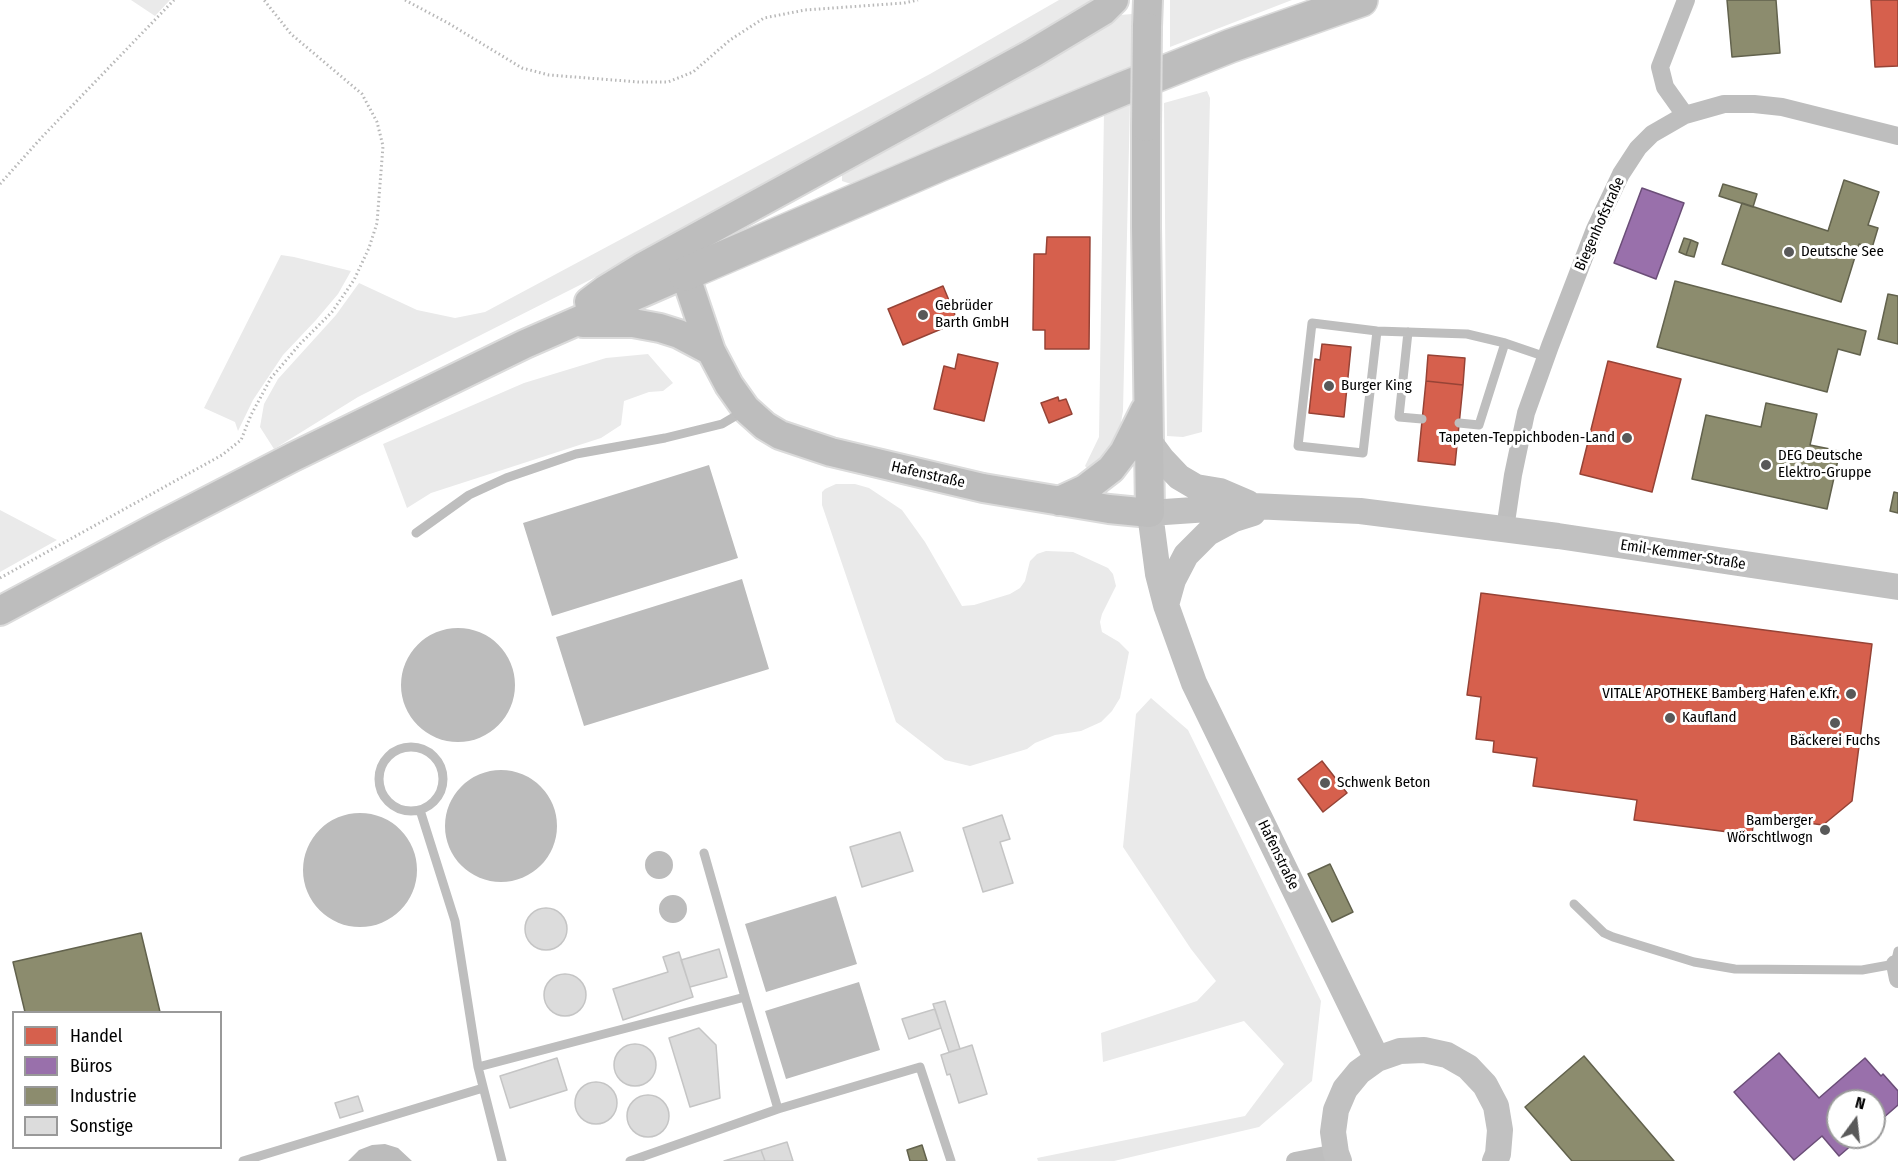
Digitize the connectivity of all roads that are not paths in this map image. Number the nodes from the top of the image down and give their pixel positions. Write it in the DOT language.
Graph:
graph roads {
  1 [pos="1114,0"];
  2 [pos="1361,0"];
  3 [pos="1686,0"];
  4 [pos="1148,14"];
  5 [pos="1685,115"];
  6 [pos="1898,136"];
  7 [pos="685,274"];
  8 [pos="560,328"];
  9 [pos="1377,331"];
  10 [pos="1408,332"];
  11 [pos="1505,343"];
  12 [pos="711,351"];
  13 [pos="1546,357"];
  14 [pos="1148,403"];
  15 [pos="747,409"];
  16 [pos="1422,419"];
  17 [pos="1459,423"];
  18 [pos="1148,440"];
  19 [pos="1059,501"];
  20 [pos="1264,506"];
  21 [pos="1150,513"];
  22 [pos="1505,529"];
  23 [pos="416,533"];
  24 [pos="1898,587"];
  25 [pos="1166,605"];
  26 [pos="0,611"];
  27 [pos="420,810"];
  28 [pos="704,853"];
  29 [pos="1574,904"];
  30 [pos="1897,964"];
  31 [pos="745,997"];
  32 [pos="1377,1059"];
  33 [pos="478,1067"];
  34 [pos="483,1088"];
  35 [pos="778,1109"];
  36 [pos="1337,1157"];
  37 [pos="243,1161"];
  38 [pos="502,1161"];
  39 [pos="630,1161"];
  40 [pos="951,1161"];
  41 [pos="1295,1161"];
  42 [pos="1495,1161"];
  1 -- 8 [label="main road"];
  2 -- 7 [label="highway"];
  3 -- 5 [label="street"];
  4 -- 14 [label="main road, bridge"];
  5 -- 6 [label="street, Biegenhofstraße"];
  5 -- 13 [label="street, Biegenhofstraße"];
  7 -- 8 [label="main road"];
  7 -- 12 [label="main road, Hafenstraße"];
  8 -- 12 [label="main road"];
  8 -- 26 [label="main road"];
  9 -- 9 [label="lane"];
  9 -- 10 [label="lane"];
  10 -- 11 [label="lane"];
  10 -- 16 [label="lane"];
  11 -- 13 [label="lane"];
  11 -- 17 [label="lane"];
  12 -- 15 [label="main road, Hafenstraße"];
  13 -- 22 [label="street, Biegenhofstraße"];
  14 -- 18 [label="main road"];
  14 -- 19 [label="main road"];
  15 -- 19 [label="main road, Hafenstraße"];
  15 -- 23 [label="lane"];
  18 -- 20 [label="street"];
  18 -- 21 [label="main road"];
  19 -- 21 [label="main road, Hafenstraße"];
  20 -- 21 [label="street"];
  20 -- 22 [label="street, Emil-Kemmer-Straße"];
  20 -- 25 [label="street"];
  21 -- 25 [label="street, Hafenstraße"];
  22 -- 24 [label="street, Emil-Kemmer-Straße"];
  25 -- 32 [label="street, Hafenstraße"];
  27 -- 27 [label="lane"];
  27 -- 33 [label="lane"];
  28 -- 31 [label="lane"];
  29 -- 30 [label="lane"];
  31 -- 33 [label="lane"];
  31 -- 35 [label="lane"];
  32 -- 36 [label="street"];
  32 -- 42 [label="street"];
  33 -- 34 [label="lane"];
  34 -- 37 [label="lane"];
  34 -- 38 [label="lane"];
  35 -- 39 [label="lane"];
  35 -- 40 [label="lane"];
  36 -- 41 [label="street"];
}
